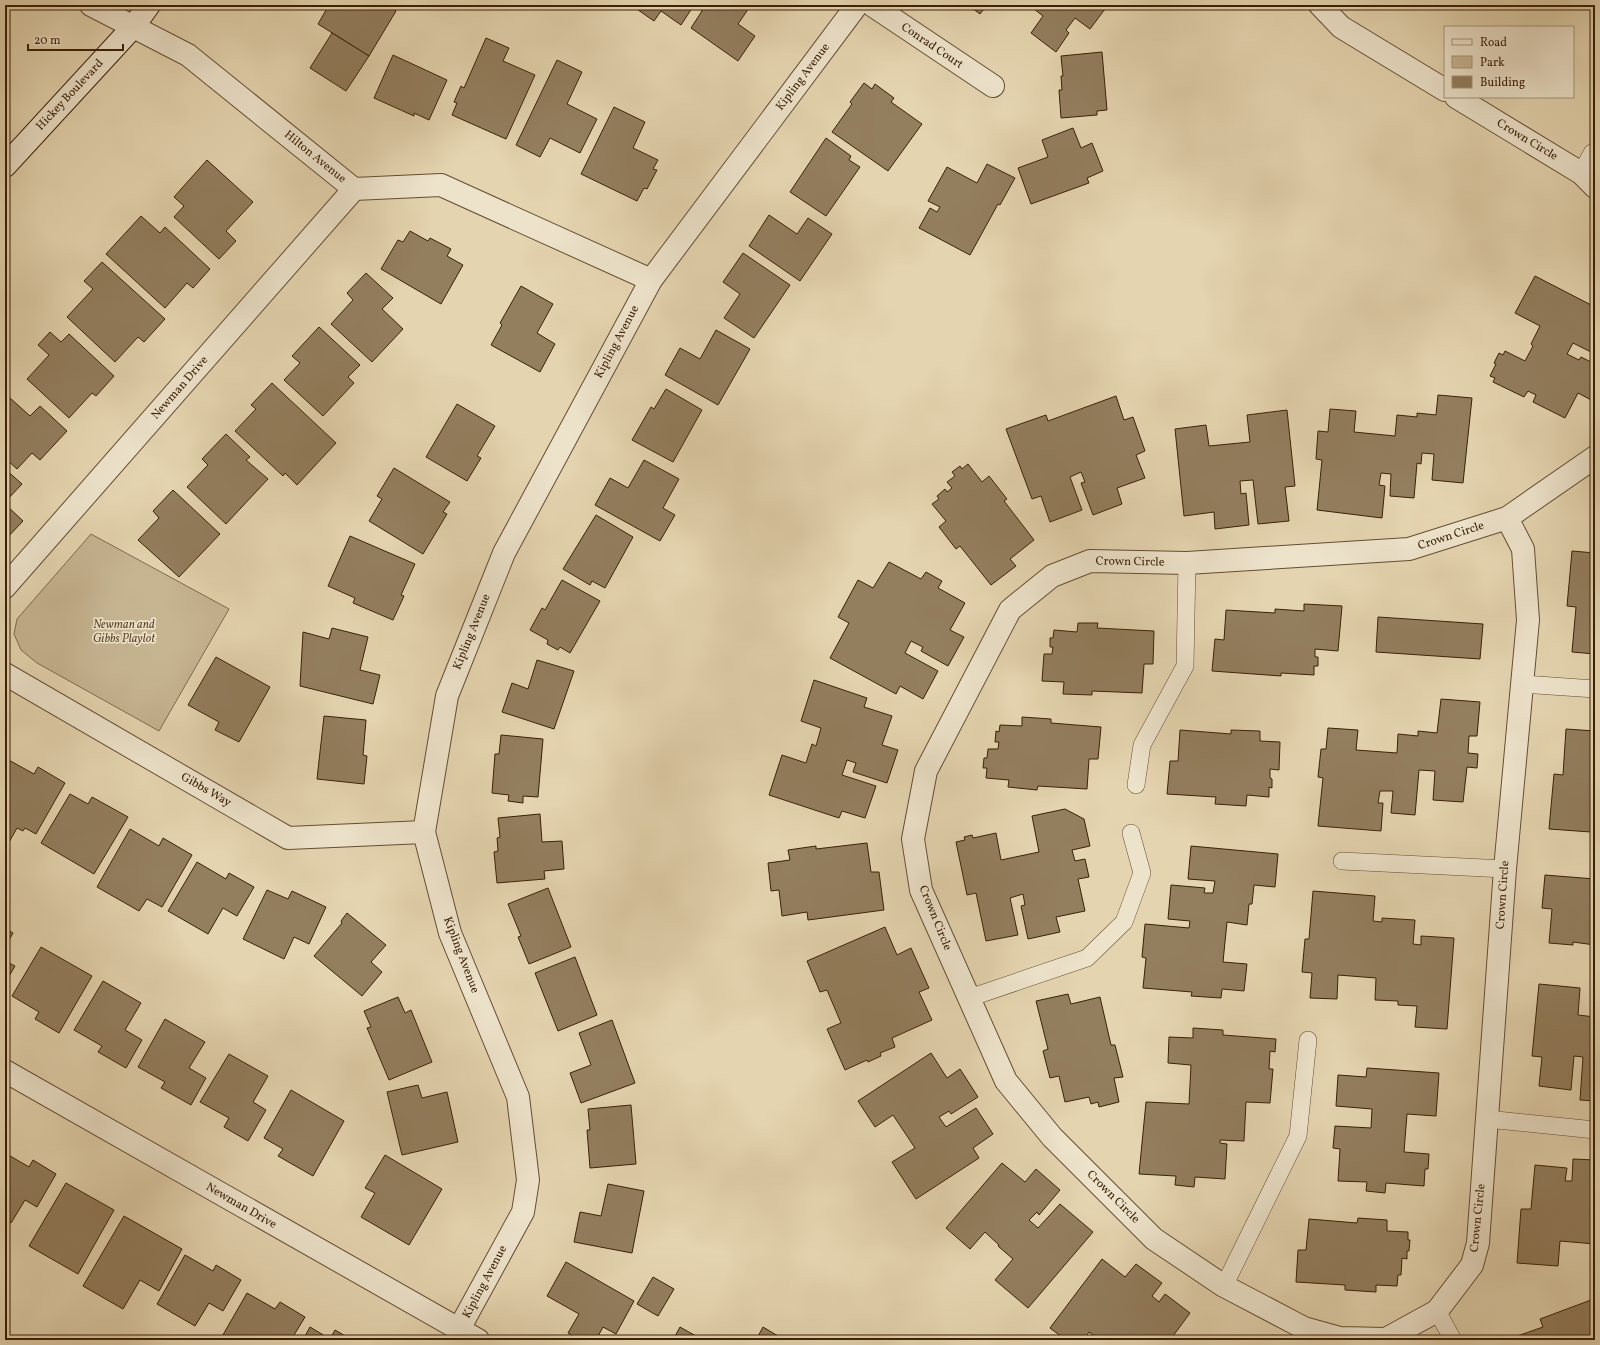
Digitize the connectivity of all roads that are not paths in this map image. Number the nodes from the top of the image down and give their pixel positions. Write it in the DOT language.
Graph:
graph roads {
  1 [pos="91,5"];
  2 [pos="150,5"];
  3 [pos="857,5"];
  4 [pos="872,5"];
  5 [pos="1320,5"];
  6 [pos="133,27"];
  7 [pos="993,86"];
  8 [pos="1444,89"];
  9 [pos="1458,98"];
  10 [pos="1592,153"];
  11 [pos="5,166"];
  12 [pos="1588,180"];
  13 [pos="354,189"];
  14 [pos="652,280"];
  15 [pos="1595,457"];
  16 [pos="1507,518"];
  17 [pos="1187,563"];
  18 [pos="5,587"];
  19 [pos="5,674"];
  20 [pos="1522,684"];
  21 [pos="1595,689"];
  22 [pos="1136,785"];
  23 [pos="424,832"];
  24 [pos="1130,833"];
  25 [pos="1342,861"];
  26 [pos="1505,869"];
  27 [pos="969,998"];
  28 [pos="1308,1040"];
  29 [pos="5,1071"];
  30 [pos="1487,1119"];
  31 [pos="1595,1130"];
  32 [pos="1224,1286"];
  33 [pos="1437,1310"];
  34 [pos="459,1329"];
  35 [pos="478,1340"];
  36 [pos="1453,1340"];
  1 -- 6 [label="street, Hilton Avenue"];
  2 -- 6 [label="street, Hickey Boulevard"];
  3 -- 14 [label="street, Kipling Avenue"];
  4 -- 7 [label="street, Conrad Court"];
  5 -- 8 [label="street"];
  6 -- 11 [label="street, Hickey Boulevard"];
  6 -- 13 [label="street, Hilton Avenue"];
  9 -- 12 [label="street, Crown Circle"];
  10 -- 12 [label="lane"];
  13 -- 14 [label="street, Hilton Avenue"];
  13 -- 18 [label="street, Newman Drive"];
  14 -- 23 [label="street, Kipling Avenue"];
  15 -- 16 [label="street, Crown Circle"];
  16 -- 17 [label="street, Crown Circle"];
  16 -- 20 [label="street, Crown Circle"];
  17 -- 22 [label="lane"];
  17 -- 27 [label="street, Crown Circle"];
  19 -- 23 [label="street, Gibbs Way"];
  20 -- 21 [label="lane"];
  20 -- 26 [label="street, Crown Circle"];
  23 -- 34 [label="street, Kipling Avenue"];
  24 -- 27 [label="lane"];
  25 -- 26 [label="lane"];
  26 -- 30 [label="street, Crown Circle"];
  27 -- 32 [label="street, Crown Circle"];
  28 -- 32 [label="lane"];
  29 -- 34 [label="street, Newman Drive"];
  30 -- 31 [label="lane"];
  30 -- 33 [label="street, Crown Circle"];
  32 -- 33 [label="street, Crown Circle"];
  33 -- 36 [label="lane"];
  34 -- 35 [label="street, Newman Drive"];
}
